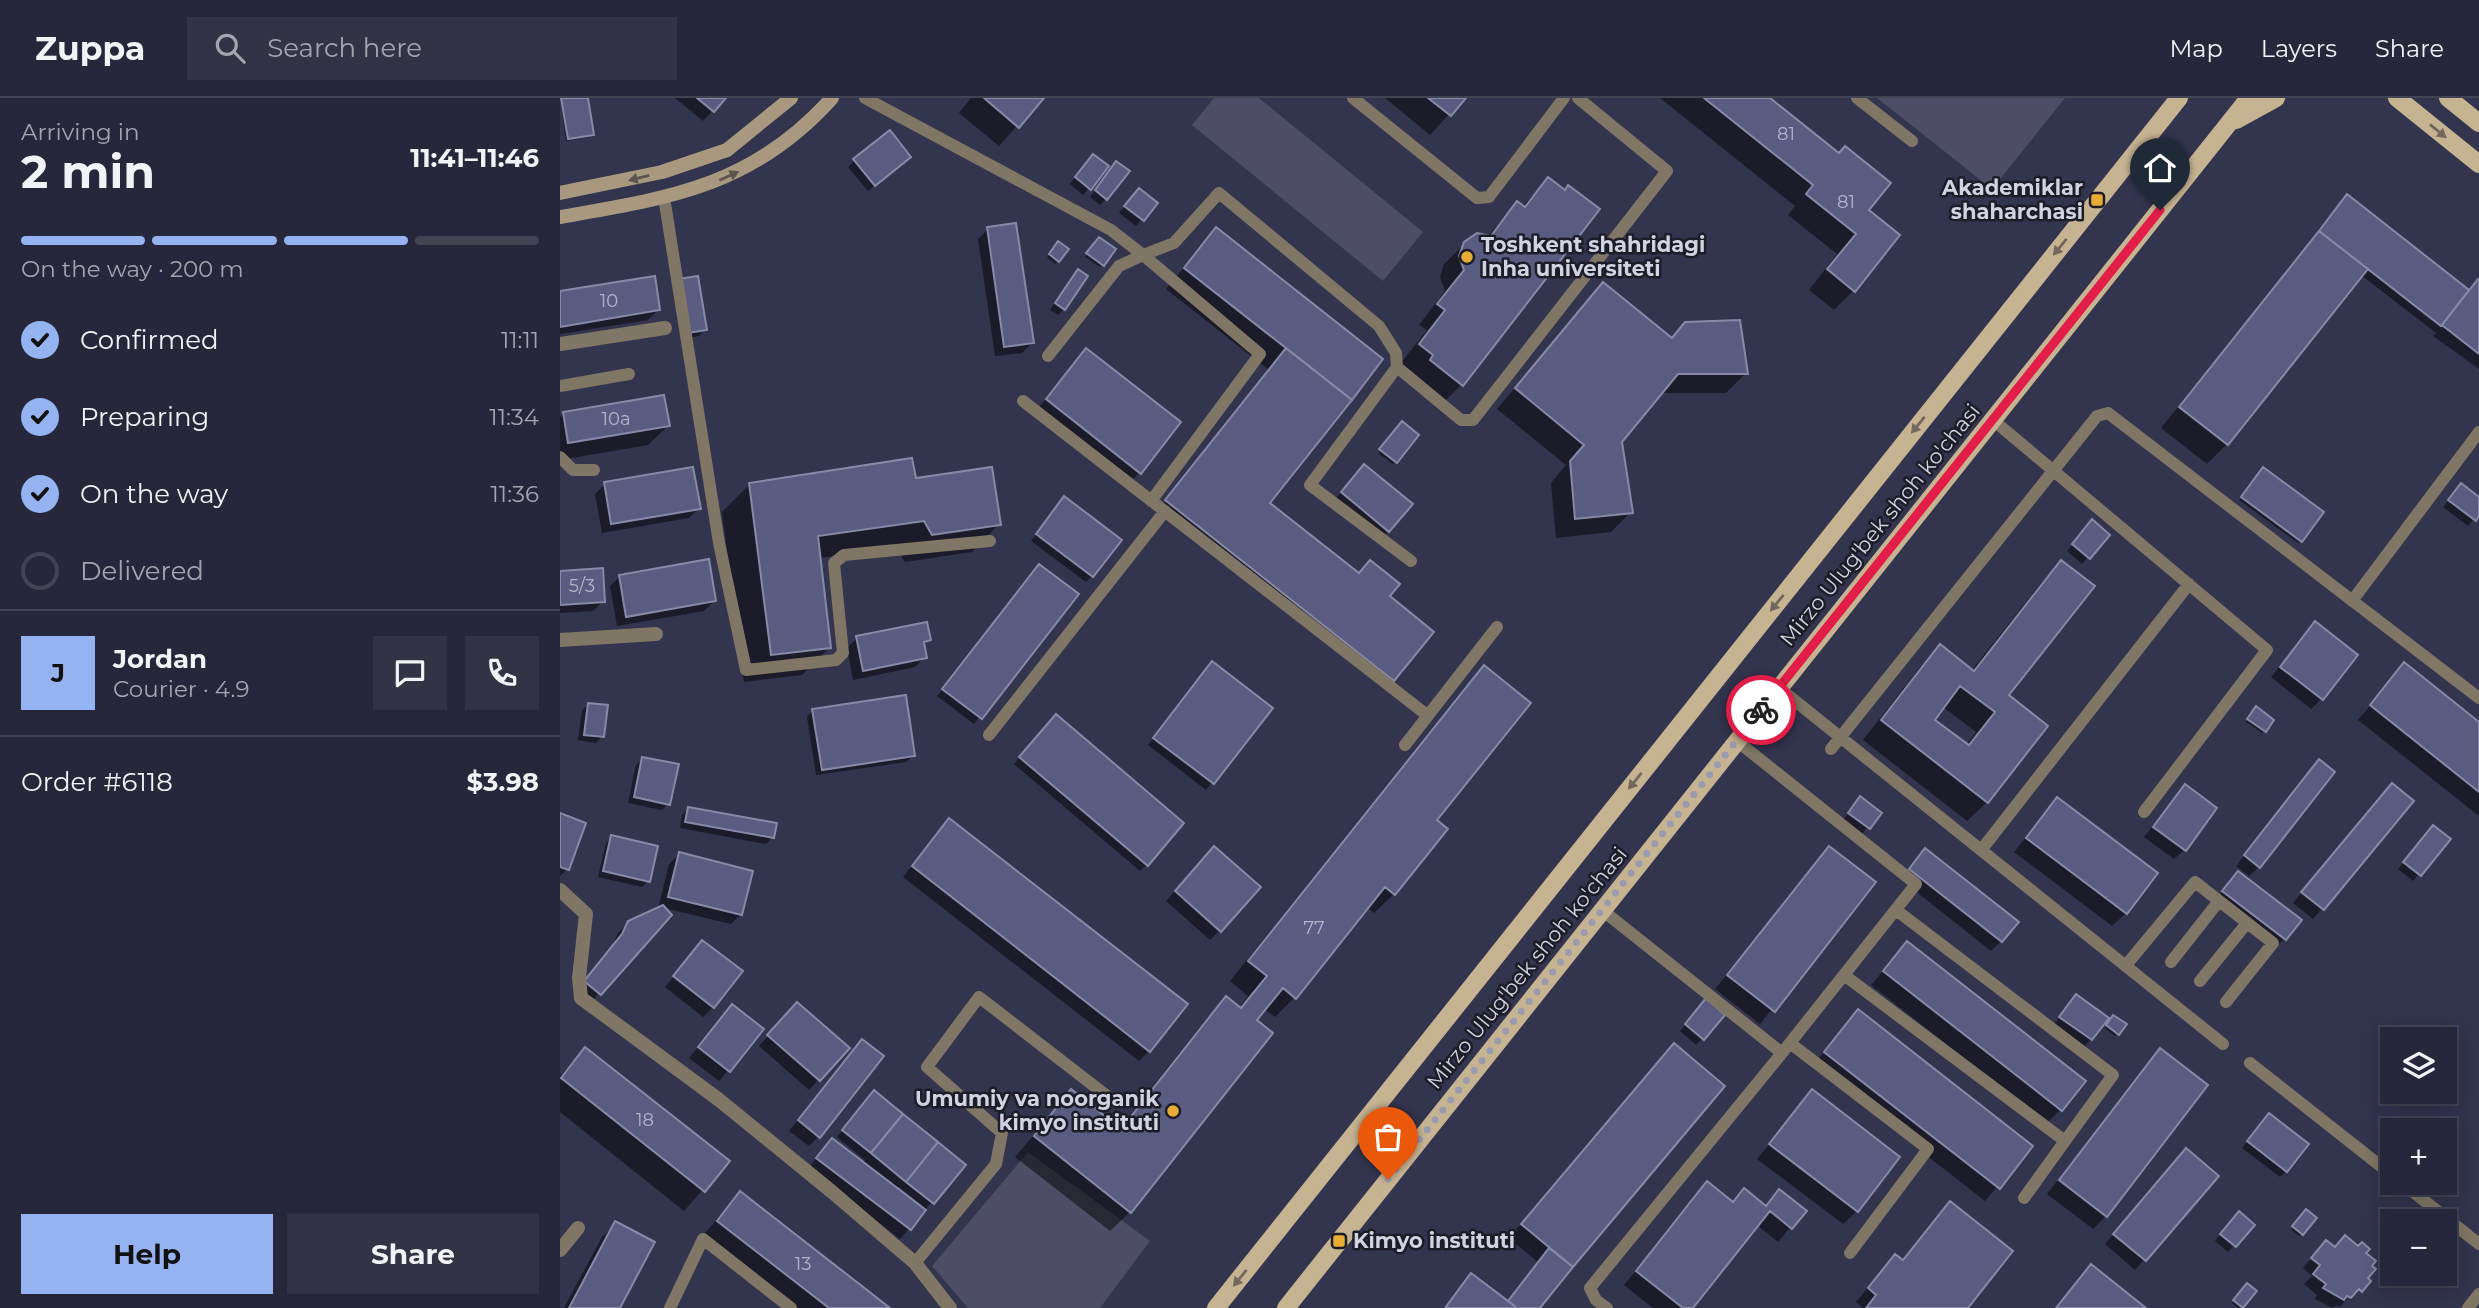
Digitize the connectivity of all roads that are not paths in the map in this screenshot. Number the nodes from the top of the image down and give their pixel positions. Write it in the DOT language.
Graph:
graph roads {
  1 [pos="791,98"];
  2 [pos="832,98"];
  3 [pos="865,98"];
  4 [pos="1353,98"];
  5 [pos="1564,98"];
  6 [pos="1578,98"];
  7 [pos="1857,98"];
  8 [pos="2179,98"];
  9 [pos="2249,98"];
  10 [pos="2276,98"];
  11 [pos="2397,98"];
  12 [pos="2448,98"];
  13 [pos="2479,123"];
  14 [pos="2227,126"];
  15 [pos="1912,141"];
  16 [pos="2479,164"];
  17 [pos="560,193"];
  18 [pos="664,197"];
  19 [pos="560,217"];
  20 [pos="1143,255"];
  21 [pos="665,328"];
  22 [pos="560,344"];
  23 [pos="1048,356"];
  24 [pos="1398,367"];
  25 [pos="629,374"];
  26 [pos="560,386"];
  27 [pos="1023,401"];
  28 [pos="1993,420"];
  29 [pos="2479,432"];
  30 [pos="560,457"];
  31 [pos="594,470"];
  32 [pos="2054,471"];
  33 [pos="1151,501"];
  34 [pos="1165,511"];
  35 [pos="990,541"];
  36 [pos="1411,561"];
  37 [pos="2189,584"];
  38 [pos="2352,601"];
  39 [pos="1497,627"];
  40 [pos="656,634"];
  41 [pos="560,640"];
  42 [pos="1779,688"];
  43 [pos="2479,698"];
  44 [pos="1427,715"];
  45 [pos="989,735"];
  46 [pos="1737,741"];
  47 [pos="1405,745"];
  48 [pos="1831,749"];
  49 [pos="2144,812"];
  50 [pos="1982,849"];
  51 [pos="560,890"];
  52 [pos="2219,901"];
  53 [pos="1602,910"];
  54 [pos="1896,910"];
  55 [pos="2247,922"];
  56 [pos="2171,962"];
  57 [pos="2127,964"];
  58 [pos="1844,975"];
  59 [pos="2200,981"];
  60 [pos="2226,1002"];
  61 [pos="2223,1044"];
  62 [pos="1786,1048"];
  63 [pos="2250,1063"];
  64 [pos="1111,1099"];
  65 [pos="2065,1141"];
  66 [pos="2380,1166"];
  67 [pos="2417,1195"];
  68 [pos="2024,1198"];
  69 [pos="578,1228"];
  70 [pos="2479,1244"];
  71 [pos="560,1250"];
  72 [pos="1850,1253"];
  73 [pos="915,1263"];
  74 [pos="2479,1294"];
  75 [pos="670,1308"];
  76 [pos="791,1308"];
  77 [pos="950,1308"];
  78 [pos="1216,1308"];
  79 [pos="1286,1308"];
  80 [pos="1607,1308"];
  81 [pos="2468,1308"];
  1 -- 17 [label="main road, one-way"];
  18 -- 2 [label="main road, one-way"];
  3 -- 20 [label="lane"];
  4 -- 5 [label="lane"];
  6 -- 24 [label="lane"];
  7 -- 15 [label="lane"];
  8 -- 78 [label="main road, Mirzo Ulug'bek shoh ko'chasi, one-way"];
  9 -- 14 [label="main road, Mirzo Ulug'bek shoh ko'chasi"];
  10 -- 14 [label="main road"];
  11 -- 16 [label="main road, one-way"];
  12 -- 13 [label="main road"];
  14 -- 28 [label="main road, Mirzo Ulug'bek shoh ko'chasi"];
  18 -- 19 [label="main road"];
  18 -- 35 [label="lane"];
  20 -- 23 [label="lane"];
  20 -- 24 [label="lane"];
  20 -- 33 [label="lane"];
  21 -- 22 [label="street"];
  24 -- 36 [label="lane"];
  25 -- 26 [label="lane"];
  27 -- 33 [label="lane"];
  28 -- 32 [label="lane"];
  28 -- 42 [label="main road, Mirzo Ulug'bek shoh ko'chasi"];
  29 -- 38 [label="lane"];
  30 -- 31 [label="lane"];
  32 -- 37 [label="lane"];
  32 -- 38 [label="lane"];
  32 -- 48 [label="lane"];
  33 -- 34 [label="lane"];
  34 -- 44 [label="lane"];
  34 -- 45 [label="lane"];
  37 -- 49 [label="lane"];
  37 -- 50 [label="lane"];
  38 -- 43 [label="lane"];
  39 -- 44 [label="lane"];
  40 -- 41 [label="street"];
  42 -- 46 [label="main road, Mirzo Ulug'bek shoh ko'chasi"];
  42 -- 50 [label="lane"];
  44 -- 47 [label="lane"];
  46 -- 53 [label="main road, Mirzo Ulug'bek shoh ko'chasi"];
  46 -- 54 [label="lane"];
  50 -- 57 [label="lane"];
  51 -- 73 [label="street"];
  52 -- 55 [label="lane"];
  52 -- 56 [label="lane"];
  52 -- 57 [label="lane"];
  53 -- 62 [label="lane"];
  53 -- 79 [label="main road, Mirzo Ulug'bek shoh ko'chasi"];
  54 -- 58 [label="lane"];
  54 -- 65 [label="lane"];
  55 -- 59 [label="lane"];
  55 -- 60 [label="lane"];
  57 -- 61 [label="lane"];
  58 -- 62 [label="lane"];
  58 -- 65 [label="lane"];
  62 -- 72 [label="lane"];
  62 -- 80 [label="lane"];
  63 -- 66 [label="lane"];
  64 -- 73 [label="lane"];
  65 -- 68 [label="lane"];
  67 -- 70 [label="lane"];
  69 -- 71 [label="street"];
  73 -- 77 [label="street"];
  74 -- 81 [label="lane"];
  75 -- 76 [label="lane"];
}
